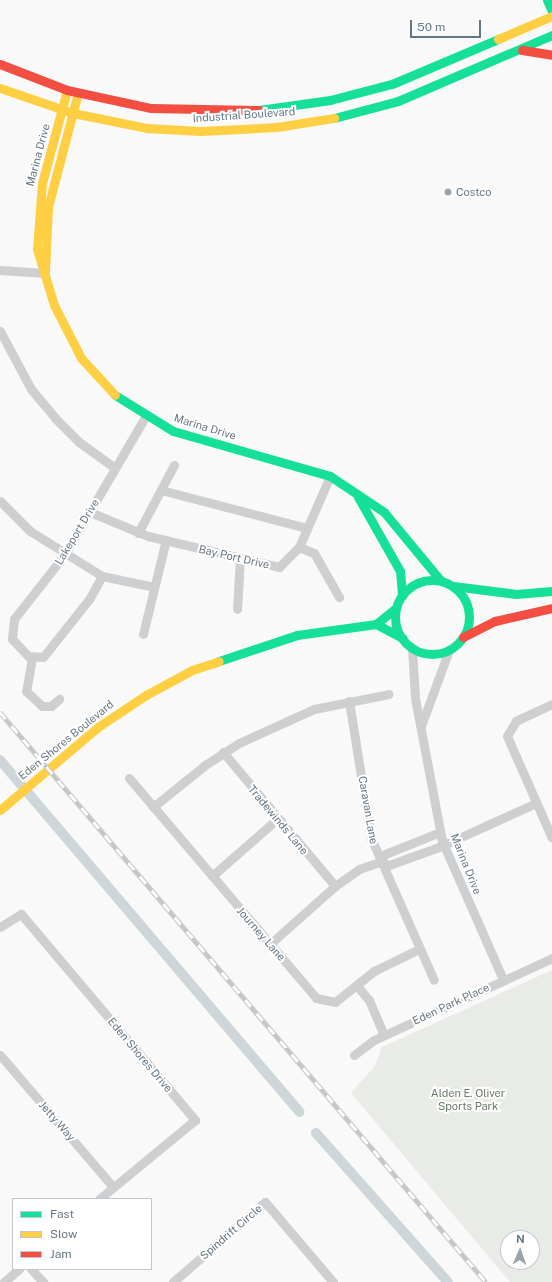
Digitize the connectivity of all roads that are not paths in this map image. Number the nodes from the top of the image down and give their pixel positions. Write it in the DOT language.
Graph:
graph roads {
  1 [pos="547,0"];
  2 [pos="552,11"];
  3 [pos="552,16"];
  4 [pos="552,35"];
  5 [pos="516,50"];
  6 [pos="552,55"];
  7 [pos="0,64"];
  8 [pos="0,88"];
  9 [pos="67,90"];
  10 [pos="78,93"];
  11 [pos="62,109"];
  12 [pos="73,113"];
  13 [pos="0,270"];
  14 [pos="45,273"];
  15 [pos="0,331"];
  16 [pos="145,417"];
  17 [pos="174,465"];
  18 [pos="115,468"];
  19 [pos="330,476"];
  20 [pos="161,490"];
  21 [pos="358,496"];
  22 [pos="0,501"];
  23 [pos="90,512"];
  24 [pos="307,528"];
  25 [pos="138,533"];
  26 [pos="166,540"];
  27 [pos="298,547"];
  28 [pos="66,554"];
  29 [pos="240,558"];
  30 [pos="102,576"];
  31 [pos="441,581"];
  32 [pos="453,586"];
  33 [pos="154,587"];
  34 [pos="552,591"];
  35 [pos="402,596"];
  36 [pos="339,598"];
  37 [pos="396,608"];
  38 [pos="552,608"];
  39 [pos="237,609"];
  40 [pos="376,624"];
  41 [pos="143,634"];
  42 [pos="463,637"];
  43 [pos="402,638"];
  44 [pos="412,647"];
  45 [pos="449,650"];
  46 [pos="32,658"];
  47 [pos="389,694"];
  48 [pos="59,699"];
  49 [pos="350,701"];
  50 [pos="552,704"];
  51 [pos="420,730"];
  52 [pos="223,752"];
  53 [pos="129,778"];
  54 [pos="536,803"];
  55 [pos="153,807"];
  56 [pos="0,810"];
  57 [pos="278,819"];
  58 [pos="440,832"];
  59 [pos="552,838"];
  60 [pos="444,844"];
  61 [pos="379,862"];
  62 [pos="212,876"];
  63 [pos="335,886"];
  64 [pos="0,927"];
  65 [pos="270,944"];
  66 [pos="419,949"];
  67 [pos="552,958"];
  68 [pos="503,979"];
  69 [pos="434,980"];
  70 [pos="358,987"];
  71 [pos="384,1035"];
  72 [pos="0,1055"];
  73 [pos="354,1055"];
  74 [pos="113,1187"];
  75 [pos="100,1198"];
  76 [pos="18,1270"];
  77 [pos="32,1270"];
  78 [pos="4,1282"];
  79 [pos="43,1282"];
  80 [pos="173,1282"];
  81 [pos="333,1282"];
  1 -- 2 [label="street"];
  3 -- 10 [label="street, Industrial Boulevard"];
  4 -- 5 [label="street, Industrial Boulevard"];
  5 -- 6 [label="street"];
  5 -- 12 [label="street, Industrial Boulevard"];
  7 -- 9 [label="street, Industrial Boulevard"];
  8 -- 11 [label="street, Industrial Boulevard"];
  9 -- 10 [label="street, Industrial Boulevard"];
  9 -- 11 [label="street, Marina Drive"];
  10 -- 12 [label="street, Marina Drive"];
  11 -- 12 [label="street, Industrial Boulevard"];
  11 -- 14 [label="street, Marina Drive"];
  12 -- 14 [label="street, Marina Drive"];
  13 -- 14 [label="street"];
  14 -- 16 [label="street, Marina Drive"];
  15 -- 18 [label="street"];
  16 -- 18 [label="street, Lakeport Drive"];
  16 -- 19 [label="street, Marina Drive"];
  17 -- 20 [label="street"];
  18 -- 23 [label="street, Lakeport Drive"];
  19 -- 21 [label="street, Marina Drive"];
  19 -- 24 [label="street, Bay Port Drive"];
  20 -- 24 [label="street"];
  20 -- 25 [label="street"];
  21 -- 31 [label="street, Marina Drive"];
  21 -- 35 [label="street, Marina Drive"];
  22 -- 28 [label="street"];
  23 -- 25 [label="street, Bay Port Drive"];
  23 -- 28 [label="street, Lakeport Drive"];
  24 -- 27 [label="street, Bay Port Drive"];
  25 -- 26 [label="street, Bay Port Drive"];
  26 -- 29 [label="street, Bay Port Drive"];
  26 -- 33 [label="street"];
  27 -- 29 [label="street, Bay Port Drive"];
  27 -- 36 [label="street"];
  28 -- 30 [label="street"];
  28 -- 46 [label="street, Lakeport Drive"];
  29 -- 39 [label="street"];
  30 -- 33 [label="street"];
  30 -- 46 [label="street"];
  31 -- 32 [label="street"];
  31 -- 35 [label="street"];
  32 -- 34 [label="street"];
  32 -- 42 [label="street"];
  33 -- 41 [label="street"];
  35 -- 37 [label="street"];
  37 -- 40 [label="street"];
  37 -- 43 [label="street"];
  38 -- 42 [label="street"];
  40 -- 43 [label="street"];
  40 -- 56 [label="street, Eden Shores Boulevard"];
  42 -- 45 [label="street"];
  43 -- 44 [label="street"];
  44 -- 45 [label="street"];
  44 -- 51 [label="street, Marina Drive"];
  45 -- 51 [label="street"];
  46 -- 48 [label="street"];
  47 -- 49 [label="street"];
  49 -- 52 [label="street"];
  49 -- 61 [label="street, Caravan Lane"];
  50 -- 54 [label="street"];
  51 -- 58 [label="street, Marina Drive"];
  52 -- 55 [label="street"];
  52 -- 57 [label="street, Tradewinds Lane"];
  53 -- 55 [label="street, Journey Lane"];
  54 -- 59 [label="street"];
  54 -- 60 [label="street"];
  55 -- 62 [label="street, Journey Lane"];
  57 -- 62 [label="street"];
  57 -- 63 [label="street, Tradewinds Lane"];
  58 -- 60 [label="street, Marina Drive"];
  58 -- 61 [label="street"];
  60 -- 61 [label="street"];
  60 -- 68 [label="street, Marina Drive"];
  61 -- 63 [label="street"];
  61 -- 66 [label="street, Caravan Lane"];
  62 -- 65 [label="street, Journey Lane"];
  63 -- 65 [label="street"];
  64 -- 74 [label="street, Eden Shores Drive"];
  65 -- 70 [label="street, Journey Lane"];
  66 -- 69 [label="street, Caravan Lane"];
  66 -- 70 [label="street, Journey Lane"];
  67 -- 68 [label="street, Eden Park Place"];
  68 -- 71 [label="street, Eden Park Place"];
  70 -- 71 [label="street"];
  71 -- 73 [label="street, Eden Park Place"];
  72 -- 74 [label="street, Jetty Way"];
  74 -- 75 [label="street, Eden Shores Drive"];
  76 -- 78 [label="street"];
  77 -- 79 [label="street"];
  80 -- 81 [label="street, Spindrift Circle"];
}
